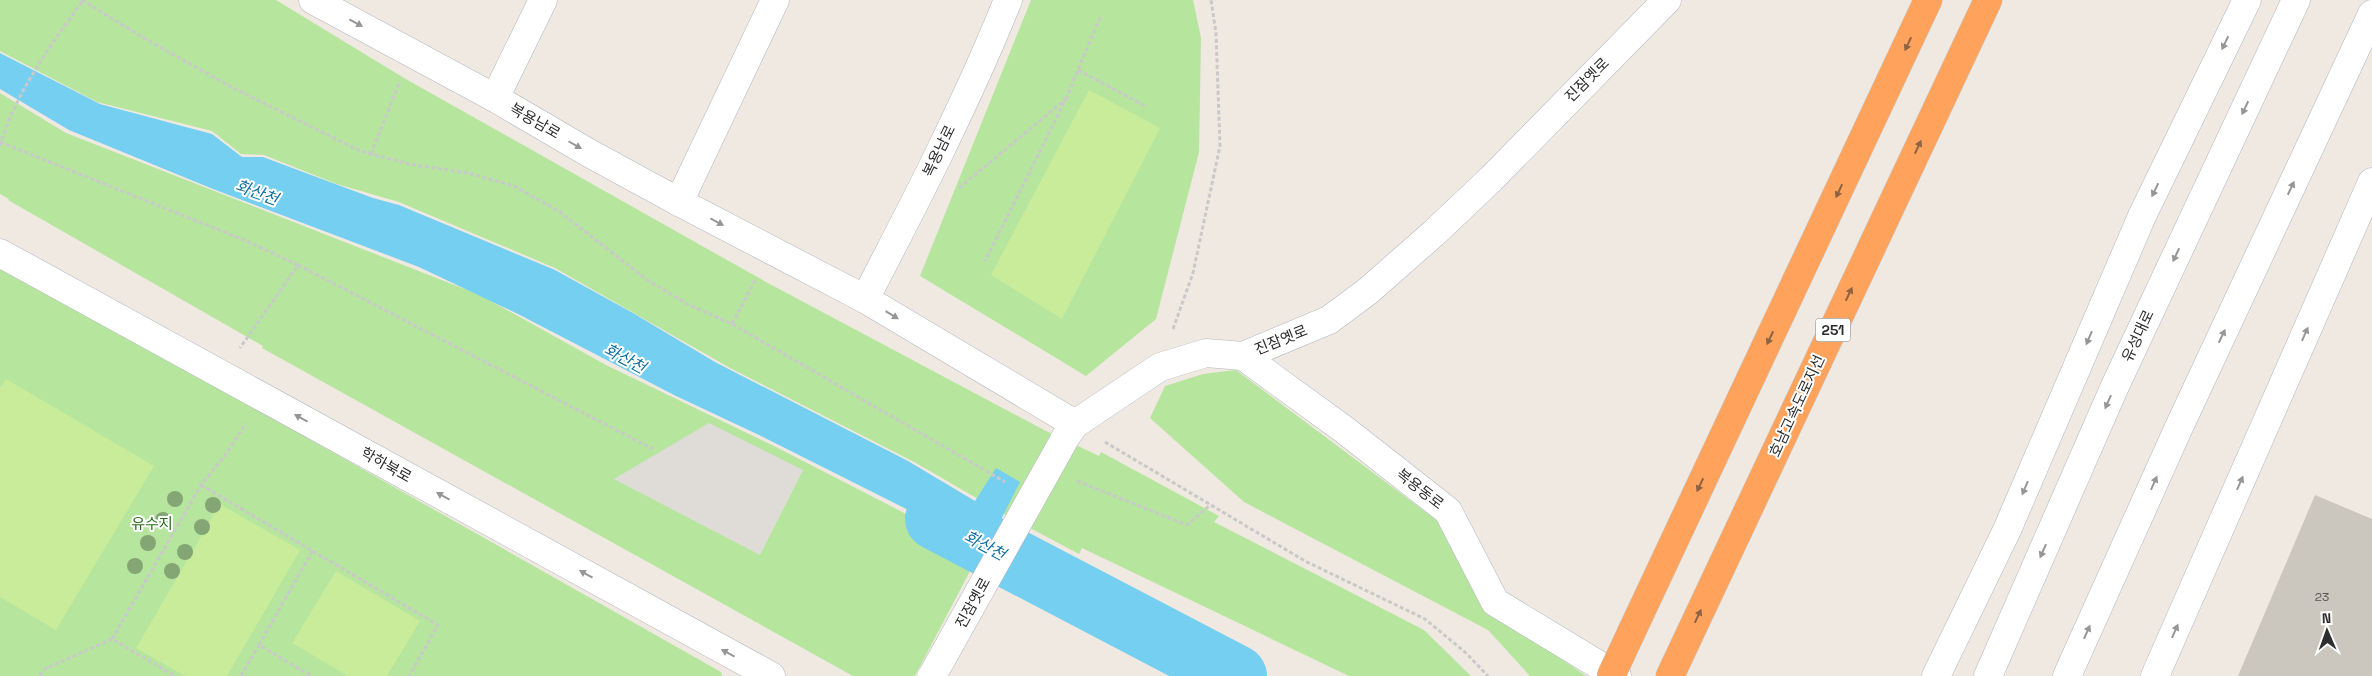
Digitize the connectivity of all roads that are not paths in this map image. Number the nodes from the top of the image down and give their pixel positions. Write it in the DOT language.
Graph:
graph roads {
  1 [pos="543,0"];
  2 [pos="775,0"];
  3 [pos="1008,0"];
  4 [pos="1667,0"];
  5 [pos="1928,0"];
  6 [pos="1988,0"];
  7 [pos="2247,0"];
  8 [pos="2296,0"];
  9 [pos="319,2"];
  10 [pos="2372,14"];
  11 [pos="495,98"];
  12 [pos="2372,182"];
  13 [pos="679,202"];
  14 [pos="0,253"];
  15 [pos="865,299"];
  16 [pos="1243,356"];
  17 [pos="1069,433"];
  18 [pos="1673,668"];
  19 [pos="771,676"];
  20 [pos="932,676"];
  21 [pos="1611,676"];
  22 [pos="1617,676"];
  23 [pos="1936,676"];
  24 [pos="1988,676"];
  25 [pos="2067,676"];
  26 [pos="2155,676"];
  1 -- 11 [label="street, 복용남로"];
  2 -- 13 [label="street"];
  3 -- 15 [label="street, 복용남로"];
  4 -- 16 [label="street, 진잠옛로"];
  5 -- 21 [label="highway, one-way, bridge"];
  18 -- 6 [label="highway, 호남고속도로지선 / 251, one-way"];
  7 -- 23 [label="street, one-way"];
  8 -- 24 [label="street, 유성대로, one-way"];
  9 -- 11 [label="street, 복용남로, one-way"];
  25 -- 10 [label="street, one-way"];
  11 -- 13 [label="street, 복용남로, one-way"];
  26 -- 12 [label="street, one-way"];
  13 -- 15 [label="street, 복용남로, one-way"];
  19 -- 14 [label="street, 학하북로, one-way"];
  15 -- 17 [label="street, 복용남로, one-way"];
  16 -- 17 [label="street, 진잠옛로"];
  16 -- 22 [label="street, 복용동로"];
  17 -- 20 [label="street, 진잠옛로, bridge"];
}
